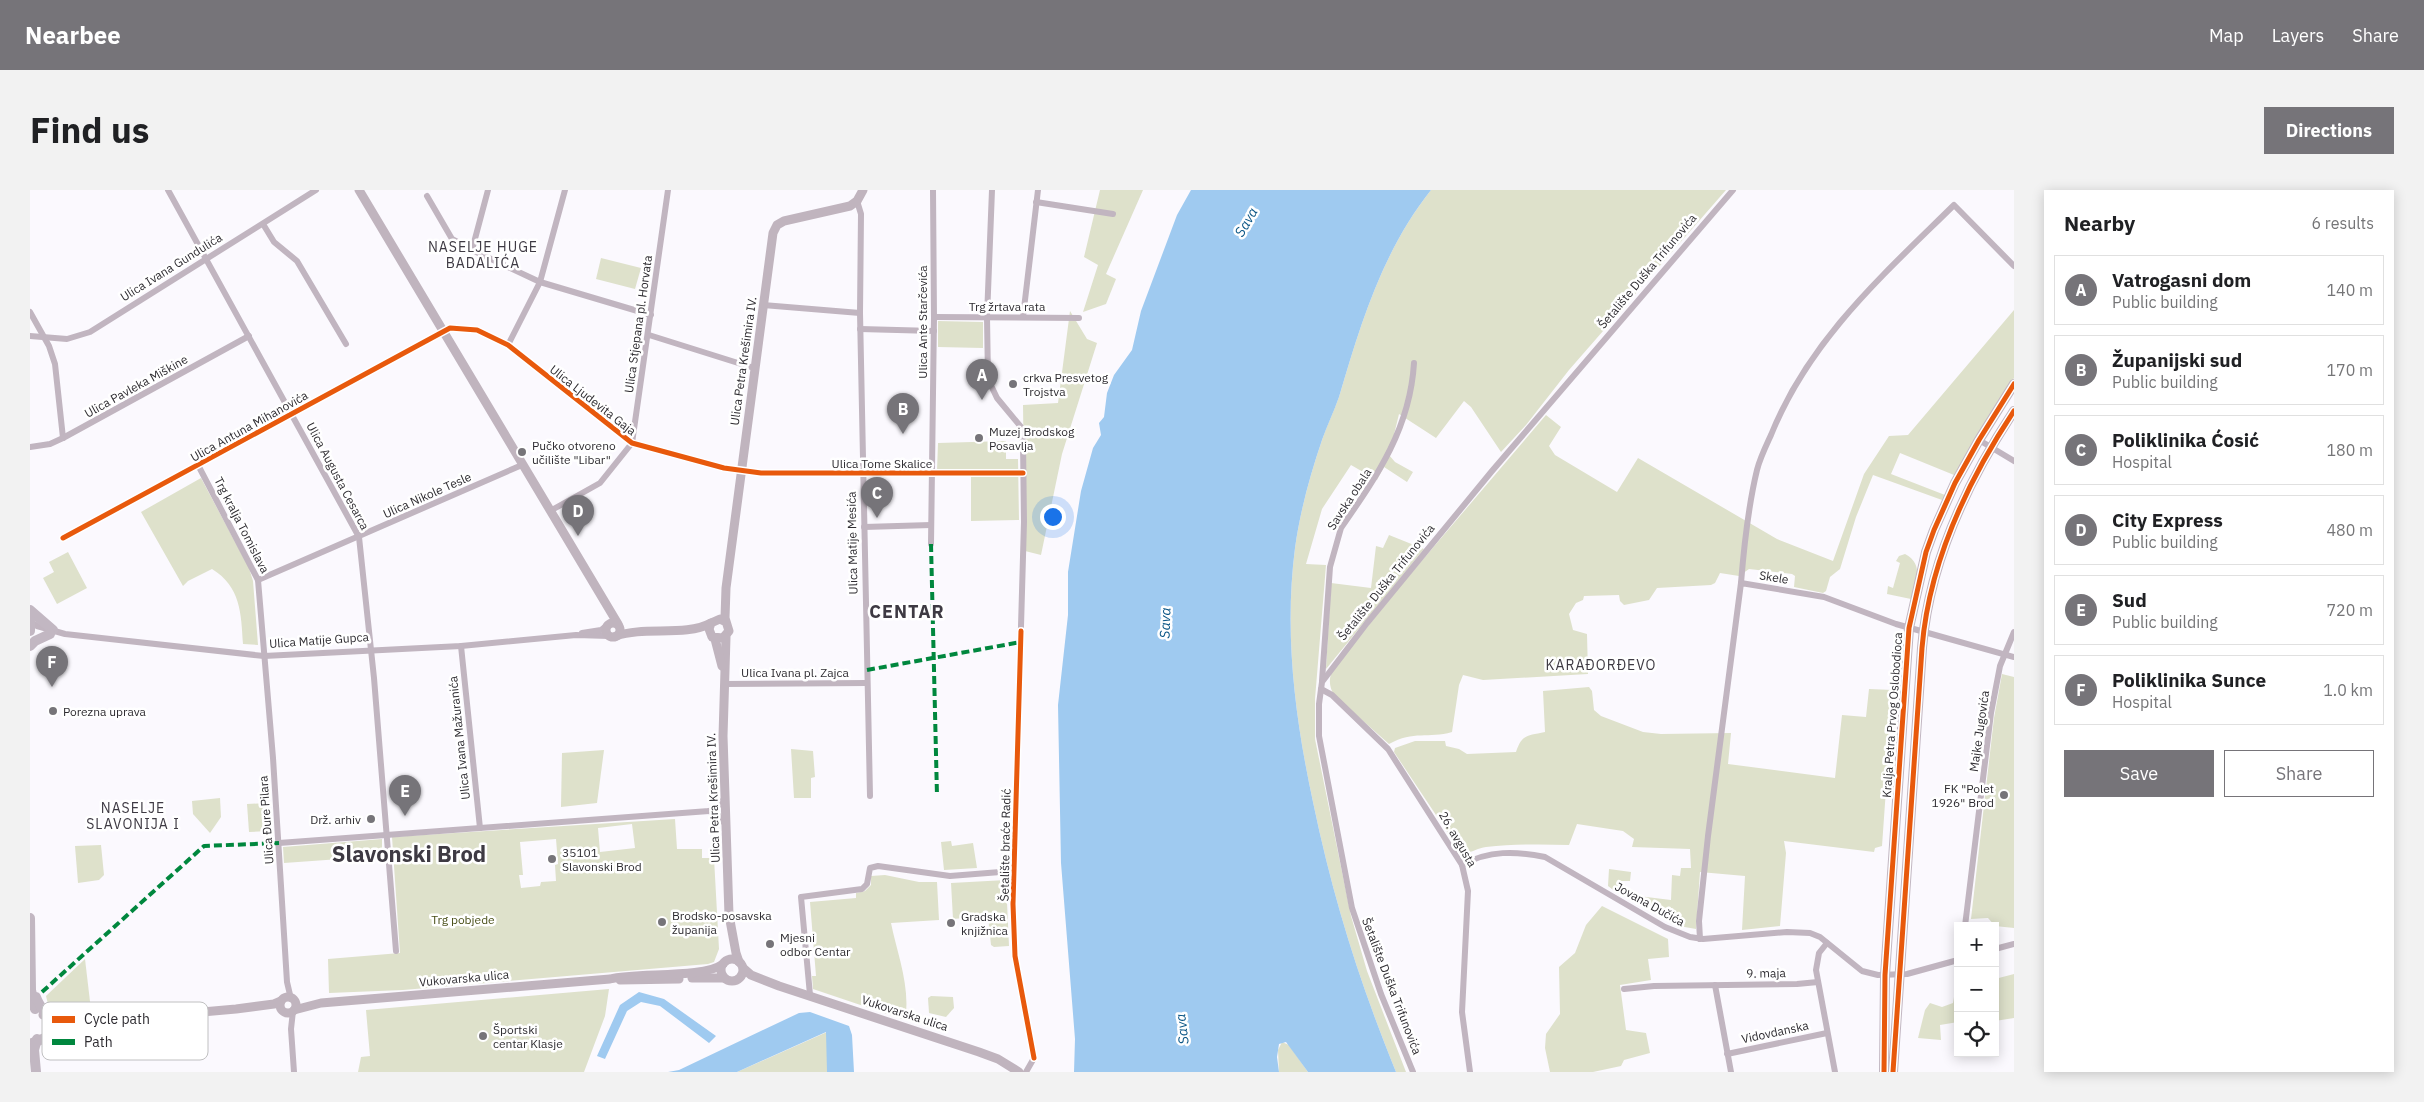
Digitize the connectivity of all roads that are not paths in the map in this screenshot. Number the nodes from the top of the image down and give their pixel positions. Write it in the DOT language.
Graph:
graph roads {
  1 [pos="168,190"];
  2 [pos="316,190"];
  3 [pos="359,190"];
  4 [pos="488,190"];
  5 [pos="565,190"];
  6 [pos="668,190"];
  7 [pos="933,190"];
  8 [pos="992,190"];
  9 [pos="1038,190"];
  10 [pos="1733,190"];
  11 [pos="859,195"];
  12 [pos="428,196"];
  13 [pos="1036,202"];
  14 [pos="1113,214"];
  15 [pos="263,224"];
  16 [pos="472,250"];
  17 [pos="206,259"];
  18 [pos="2014,266"];
  19 [pos="540,282"];
  20 [pos="763,305"];
  21 [pos="30,312"];
  22 [pos="860,313"];
  23 [pos="651,315"];
  24 [pos="934,317"];
  25 [pos="987,317"];
  26 [pos="1023,318"];
  27 [pos="1079,318"];
  28 [pos="860,329"];
  29 [pos="444,330"];
  30 [pos="934,331"];
  31 [pos="648,335"];
  32 [pos="30,336"];
  33 [pos="249,336"];
  34 [pos="44,338"];
  35 [pos="346,344"];
  36 [pos="508,345"];
  37 [pos="1414,364"];
  38 [pos="754,368"];
  39 [pos="2014,384"];
  40 [pos="2014,411"];
  41 [pos="292,414"];
  42 [pos="63,438"];
  43 [pos="1979,440"];
  44 [pos="632,443"];
  45 [pos="30,446"];
  46 [pos="1991,447"];
  47 [pos="2014,461"];
  48 [pos="198,465"];
  49 [pos="522,465"];
  50 [pos="740,472"];
  51 [pos="1024,473"];
  52 [pos="863,474"];
  53 [pos="932,474"];
  54 [pos="550,511"];
  55 [pos="931,525"];
  56 [pos="864,528"];
  57 [pos="359,537"];
  58 [pos="63,538"];
  59 [pos="931,544"];
  60 [pos="258,580"];
  61 [pos="1740,583"];
  62 [pos="726,588"];
  63 [pos="599,594"];
  64 [pos="30,610"];
  65 [pos="30,621"];
  66 [pos="712,622"];
  67 [pos="726,622"];
  68 [pos="606,625"];
  69 [pos="618,625"];
  70 [pos="1909,628"];
  71 [pos="678,629"];
  72 [pos="648,630"];
  73 [pos="30,632"];
  74 [pos="52,632"];
  75 [pos="1924,632"];
  76 [pos="2014,632"];
  77 [pos="576,635"];
  78 [pos="613,636"];
  79 [pos="713,637"];
  80 [pos="726,637"];
  81 [pos="30,646"];
  82 [pos="461,646"];
  83 [pos="371,649"];
  84 [pos="2005,654"];
  85 [pos="264,656"];
  86 [pos="2014,657"];
  87 [pos="724,682"];
  88 [pos="867,683"];
  89 [pos="1321,686"];
  90 [pos="870,796"];
  91 [pos="726,798"];
  92 [pos="709,811"];
  93 [pos="726,827"];
  94 [pos="480,828"];
  95 [pos="387,835"];
  96 [pos="279,843"];
  97 [pos="1462,865"];
  98 [pos="1013,871"];
  99 [pos="729,915"];
  100 [pos="30,918"];
  101 [pos="1965,922"];
  102 [pos="1700,939"];
  103 [pos="1827,943"];
  104 [pos="2014,944"];
  105 [pos="1999,948"];
  106 [pos="396,951"];
  107 [pos="1954,961"];
  108 [pos="724,963"];
  109 [pos="741,965"];
  110 [pos="1900,975"];
  111 [pos="31,976"];
  112 [pos="1885,976"];
  113 [pos="724,978"];
  114 [pos="610,979"];
  115 [pos="736,980"];
  116 [pos="1818,982"];
  117 [pos="1715,985"];
  118 [pos="779,986"];
  119 [pos="1624,989"];
  120 [pos="810,995"];
  121 [pos="287,1000"];
  122 [pos="320,1003"];
  123 [pos="42,1007"];
  124 [pos="236,1009"];
  125 [pos="35,1010"];
  126 [pos="208,1011"];
  127 [pos="289,1011"];
  128 [pos="1827,1033"];
  129 [pos="38,1041"];
  130 [pos="1727,1054"];
  131 [pos="37,1072"];
  132 [pos="294,1072"];
  133 [pos="1019,1072"];
  134 [pos="1026,1072"];
  135 [pos="1413,1072"];
  136 [pos="1470,1072"];
  137 [pos="1731,1072"];
  138 [pos="1835,1072"];
  139 [pos="1883,1072"];
  140 [pos="1893,1072"];
  1 -- 17 [label="street, Ulica Augusta Cesarca"];
  2 -- 15 [label="street, Ulica Ivana Gundulića"];
  3 -- 29 [label="main road"];
  4 -- 16 [label="street"];
  5 -- 19 [label="street"];
  6 -- 23 [label="street, Ulica Stjepana pl. Horvata"];
  7 -- 24 [label="street, Ulica Ante Starčevića"];
  8 -- 25 [label="street, Šetalište braće Radić"];
  9 -- 13 [label="street"];
  10 -- 89 [label="street, Šetalište Duška Trifunovića"];
  11 -- 20 [label="main road, Ulica Petra Krešimira IV."];
  11 -- 22 [label="street, Ulica Matije Mesića"];
  12 -- 16 [label="street"];
  13 -- 14 [label="street"];
  13 -- 26 [label="street"];
  15 -- 17 [label="street, Ulica Ivana Gundulića"];
  15 -- 35 [label="street"];
  16 -- 19 [label="street"];
  17 -- 33 [label="street, Ulica Augusta Cesarca"];
  17 -- 34 [label="street, Ulica Ivana Gundulića"];
  18 -- 61 [label="street"];
  19 -- 23 [label="street"];
  19 -- 36 [label="street"];
  20 -- 22 [label="street"];
  20 -- 38 [label="main road, Ulica Petra Krešimira IV."];
  21 -- 34 [label="street"];
  22 -- 28 [label="street, Ulica Matije Mesića"];
  23 -- 31 [label="street, Ulica Stjepana pl. Horvata"];
  24 -- 25 [label="street, Trg žrtava rata"];
  24 -- 30 [label="street, Ulica Ante Starčevića"];
  25 -- 26 [label="street, Trg žrtava rata"];
  25 -- 51 [label="street, Šetalište braće Radić"];
  26 -- 27 [label="street, Trg žrtava rata"];
  28 -- 30 [label="street"];
  28 -- 52 [label="street, Ulica Matije Mesića"];
  29 -- 36 [label="street, Ulica Ljudevita Gaja"];
  29 -- 41 [label="street, Ulica Antuna Mihanovića"];
  29 -- 49 [label="main road"];
  30 -- 53 [label="street, Ulica Ante Starčevića"];
  31 -- 38 [label="street"];
  31 -- 44 [label="street, Ulica Stjepana pl. Horvata"];
  32 -- 34 [label="street, Ulica Ivana Gundulića"];
  33 -- 41 [label="street, Ulica Augusta Cesarca"];
  33 -- 42 [label="street, Ulica Pavleka Miškine"];
  34 -- 42 [label="street"];
  36 -- 44 [label="street, Ulica Ljudevita Gaja"];
  37 -- 89 [label="street, Savska obala"];
  38 -- 50 [label="main road, Ulica Petra Krešimira IV."];
  39 -- 43 [label="main road, Kralja Petra Prvog Oslobodioca"];
  40 -- 46 [label="main road, Kralja Petra Prvog Oslobodioca"];
  41 -- 48 [label="street, Ulica Antuna Mihanovića"];
  41 -- 57 [label="street, Ulica Augusta Cesarca"];
  42 -- 45 [label="street, Ulica Pavleka Miškine"];
  43 -- 46 [label="street"];
  43 -- 70 [label="main road, Kralja Petra Prvog Oslobodioca"];
  44 -- 50 [label="street, Ulica Ljudevita Gaja"];
  44 -- 54 [label="street, Ulica Stjepana pl. Horvata"];
  46 -- 47 [label="street"];
  46 -- 75 [label="main road, Kralja Petra Prvog Oslobodioca"];
  48 -- 58 [label="street, Ulica Antuna Mihanovića"];
  48 -- 60 [label="street, Trg kralja Tomislava"];
  49 -- 54 [label="main road"];
  49 -- 57 [label="street, Ulica Nikole Tesle"];
  50 -- 52 [label="street, Ulica Tome Skalice"];
  50 -- 62 [label="main road, Ulica Petra Krešimira IV."];
  51 -- 53 [label="street, Ulica Tome Skalice"];
  51 -- 98 [label="street, Šetalište braće Radić"];
  52 -- 53 [label="street, Ulica Tome Skalice"];
  52 -- 56 [label="street, Ulica Matije Mesića"];
  53 -- 55 [label="street, Ulica Ante Starčevića"];
  54 -- 63 [label="main road"];
  55 -- 56 [label="street"];
  55 -- 59 [label="street, Ulica Ante Starčevića"];
  56 -- 88 [label="street, Ulica Matije Mesića"];
  57 -- 60 [label="street, Ulica Nikole Tesle"];
  57 -- 83 [label="street, Ulica Augusta Cesarca"];
  60 -- 85 [label="street, Trg kralja Tomislava"];
  61 -- 70 [label="street, Skele"];
  61 -- 102 [label="street, Skele"];
  62 -- 66 [label="main road, Ulica Petra Krešimira IV."];
  62 -- 67 [label="main road, Ulica Petra Krešimira IV."];
  63 -- 68 [label="main road"];
  63 -- 69 [label="main road"];
  64 -- 74 [label="main road"];
  65 -- 73 [label="main road"];
  65 -- 74 [label="street, Ulica Matije Gupca"];
  66 -- 67 [label="main road"];
  66 -- 71 [label="main road, Ulica Matije Gupca"];
  66 -- 79 [label="main road"];
  67 -- 80 [label="main road"];
  68 -- 69 [label="main road"];
  68 -- 77 [label="street, Ulica Matije Gupca"];
  68 -- 78 [label="main road"];
  69 -- 72 [label="main road, Ulica Matije Gupca"];
  69 -- 78 [label="main road"];
  70 -- 75 [label="street, Skele"];
  70 -- 112 [label="main road, Kralja Petra Prvog Oslobodioca"];
  71 -- 72 [label="main road, Ulica Matije Gupca"];
  71 -- 79 [label="main road, Ulica Matije Gupca"];
  72 -- 78 [label="main road, Ulica Matije Gupca"];
  73 -- 74 [label="street, Ulica Matije Gupca"];
  74 -- 81 [label="main road"];
  74 -- 85 [label="street, Ulica Matije Gupca"];
  75 -- 84 [label="street, Skele"];
  75 -- 110 [label="main road, Kralja Petra Prvog Oslobodioca"];
  76 -- 84 [label="street, Majke Jugovića"];
  77 -- 78 [label="street, Ulica Matije Gupca"];
  77 -- 82 [label="street, Ulica Matije Gupca"];
  79 -- 80 [label="main road"];
  79 -- 87 [label="main road, Ulica Petra Krešimira IV."];
  80 -- 87 [label="main road, Ulica Petra Krešimira IV."];
  82 -- 83 [label="street, Ulica Matije Gupca"];
  82 -- 94 [label="street, Ulica Ivana Mažuranića"];
  83 -- 85 [label="street, Ulica Matije Gupca"];
  83 -- 95 [label="street, Ulica Augusta Cesarca"];
  84 -- 86 [label="street, Skele"];
  84 -- 101 [label="street, Majke Jugovića"];
  85 -- 96 [label="street, Ulica Đure Pilara"];
  87 -- 88 [label="street, Ulica Ivana pl. Zajca"];
  87 -- 91 [label="main road, Ulica Petra Krešimira IV."];
  88 -- 90 [label="street, Ulica Matije Mesića"];
  89 -- 97 [label="street, 26. avgusta"];
  89 -- 135 [label="street, Šetalište Duška Trifunovića"];
  91 -- 92 [label="street"];
  91 -- 93 [label="main road, Ulica Petra Krešimira IV."];
  92 -- 93 [label="street"];
  92 -- 94 [label="street"];
  93 -- 99 [label="main road, Ulica Petra Krešimira IV."];
  94 -- 95 [label="street"];
  95 -- 96 [label="street"];
  95 -- 106 [label="street"];
  96 -- 121 [label="street, Ulica Đure Pilara"];
  97 -- 102 [label="street, Jovana Dučića"];
  97 -- 136 [label="street, 26. avgusta"];
  98 -- 120 [label="street"];
  98 -- 134 [label="street, Šetalište braće Radić"];
  99 -- 108 [label="main road, Ulica Petra Krešimira IV."];
  99 -- 109 [label="main road, Ulica Petra Krešimira IV."];
  100 -- 111 [label="main road"];
  102 -- 103 [label="street, Jovana Dučića"];
  103 -- 112 [label="street, Jovana Dučića"];
  103 -- 116 [label="street, Vidovdanska"];
  104 -- 105 [label="street"];
  107 -- 110 [label="street, Jovana Dučića"];
  108 -- 109 [label="main road"];
  108 -- 113 [label="main road"];
  108 -- 114 [label="main road, Vukovarska ulica"];
  109 -- 115 [label="main road"];
  109 -- 118 [label="main road, Vukovarska ulica"];
  110 -- 112 [label="street, Jovana Dučića"];
  110 -- 140 [label="main road, Kralja Petra Prvog Oslobodioca"];
  111 -- 123 [label="main road"];
  111 -- 125 [label="main road"];
  112 -- 139 [label="main road, Kralja Petra Prvog Oslobodioca"];
  113 -- 114 [label="main road, Vukovarska ulica"];
  113 -- 115 [label="main road"];
  114 -- 122 [label="main road, Vukovarska ulica"];
  115 -- 118 [label="main road, Vukovarska ulica"];
  116 -- 117 [label="street, 9. maja"];
  116 -- 128 [label="street, Vidovdanska"];
  117 -- 119 [label="street, 9. maja"];
  117 -- 130 [label="street"];
  118 -- 120 [label="main road, Vukovarska ulica"];
  120 -- 133 [label="main road, Vukovarska ulica"];
  121 -- 122 [label="main road, Vukovarska ulica"];
  121 -- 124 [label="main road, Vukovarska ulica"];
  121 -- 127 [label="main road"];
  121 -- 127 [label="main road"];
  122 -- 127 [label="main road, Vukovarska ulica"];
  124 -- 126 [label="main road, Vukovarska ulica"];
  124 -- 127 [label="main road, Vukovarska ulica"];
  127 -- 132 [label="street"];
  128 -- 130 [label="street, Vidovdanska"];
  128 -- 138 [label="street, Vidovdanska"];
  129 -- 131 [label="main road"];
  130 -- 137 [label="street"];
}
